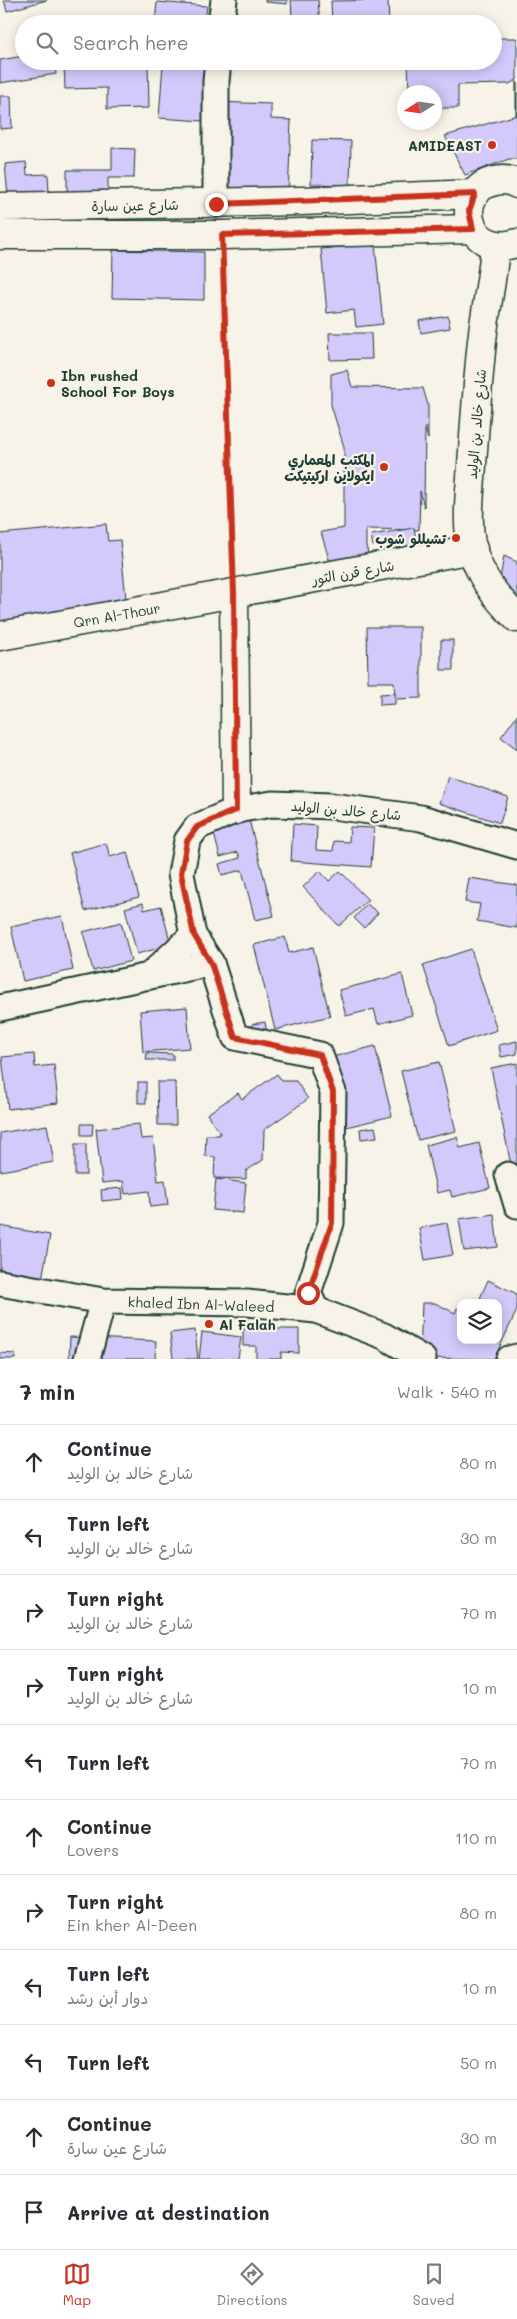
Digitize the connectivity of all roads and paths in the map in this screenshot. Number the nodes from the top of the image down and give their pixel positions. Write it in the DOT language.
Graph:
graph roads {
  1 [pos="224,0"];
  2 [pos="222,15"];
  3 [pos="217,70"];
  4 [pos="515,181"];
  5 [pos="475,194"];
  6 [pos="216,204"];
  7 [pos="0,207"];
  8 [pos="473,229"];
  9 [pos="0,235"];
  10 [pos="222,235"];
  11 [pos="506,244"];
  12 [pos="473,550"];
  13 [pos="234,594"];
  14 [pos="517,618"];
  15 [pos="0,636"];
  16 [pos="236,810"];
  17 [pos="517,846"];
  18 [pos="194,935"];
  19 [pos="211,963"];
  20 [pos="149,976"];
  21 [pos="0,1008"];
  22 [pos="508,1174"];
  23 [pos="517,1205"];
  24 [pos="0,1284"];
  25 [pos="103,1301"];
  26 [pos="316,1310"];
  27 [pos="517,1357"];
  28 [pos="88,1359"];
  29 [pos="423,1359"];
  30 [pos="509,1359"];
  1 -- 2 [label="street"];
  3 -- 6 [label="street"];
  4 -- 5 [label="street"];
  5 -- 6 [label="street, شارع عين سارة"];
  5 -- 8 [label="street"];
  6 -- 7 [label="street, شارع عين سارة"];
  8 -- 10 [label="street"];
  8 -- 11 [label="street"];
  9 -- 10 [label="street"];
  10 -- 13 [label="path"];
  11 -- 12 [label="street, شارع خالد بن الوليد"];
  12 -- 13 [label="street, شارع قرن الثور"];
  12 -- 14 [label="street, شارع خالد بن الوليد"];
  13 -- 15 [label="street, Qrn Al-Thour"];
  13 -- 16 [label="street"];
  16 -- 17 [label="street, شارع خالد بن الوليد"];
  16 -- 18 [label="street, شارع خالد بن الوليد"];
  18 -- 19 [label="street, شارع خالد بن الوليد"];
  18 -- 20 [label="street"];
  19 -- 20 [label="street"];
  19 -- 26 [label="street, شارع خالد بن الوليد"];
  20 -- 21 [label="street"];
  22 -- 23 [label="street"];
  24 -- 25 [label="street, khaled Ibn Al-Waleed"];
  25 -- 26 [label="street, khaled Ibn Al-Waleed"];
  25 -- 28 [label="street"];
  26 -- 29 [label="street, khaled Ibn Al-Waleed"];
  27 -- 30 [label="street"];
}
